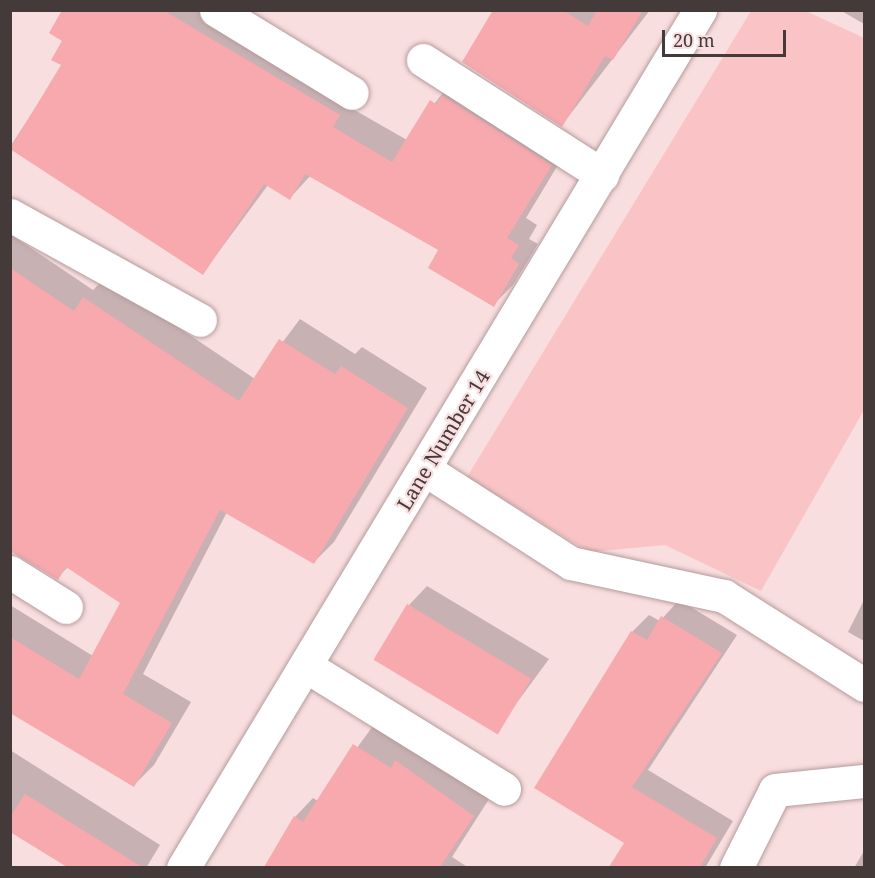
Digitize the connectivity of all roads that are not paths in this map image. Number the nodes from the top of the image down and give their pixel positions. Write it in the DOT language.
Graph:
graph roads {
  1 [pos="216,10"];
  2 [pos="700,10"];
  3 [pos="423,60"];
  4 [pos="352,93"];
  5 [pos="602,175"];
  6 [pos="10,216"];
  7 [pos="200,320"];
  8 [pos="426,470"];
  9 [pos="10,572"];
  10 [pos="66,607"];
  11 [pos="306,666"];
  12 [pos="864,686"];
  13 [pos="864,781"];
  14 [pos="504,789"];
  15 [pos="183,867"];
  16 [pos="736,867"];
  1 -- 4 [label="street"];
  2 -- 5 [label="street, Lane Number 14"];
  3 -- 5 [label="street"];
  5 -- 8 [label="street, Lane Number 14"];
  6 -- 7 [label="street"];
  8 -- 11 [label="street, Lane Number 14"];
  8 -- 12 [label="street"];
  9 -- 10 [label="street"];
  11 -- 14 [label="street"];
  11 -- 15 [label="street, Lane Number 14"];
  13 -- 16 [label="street"];
}
